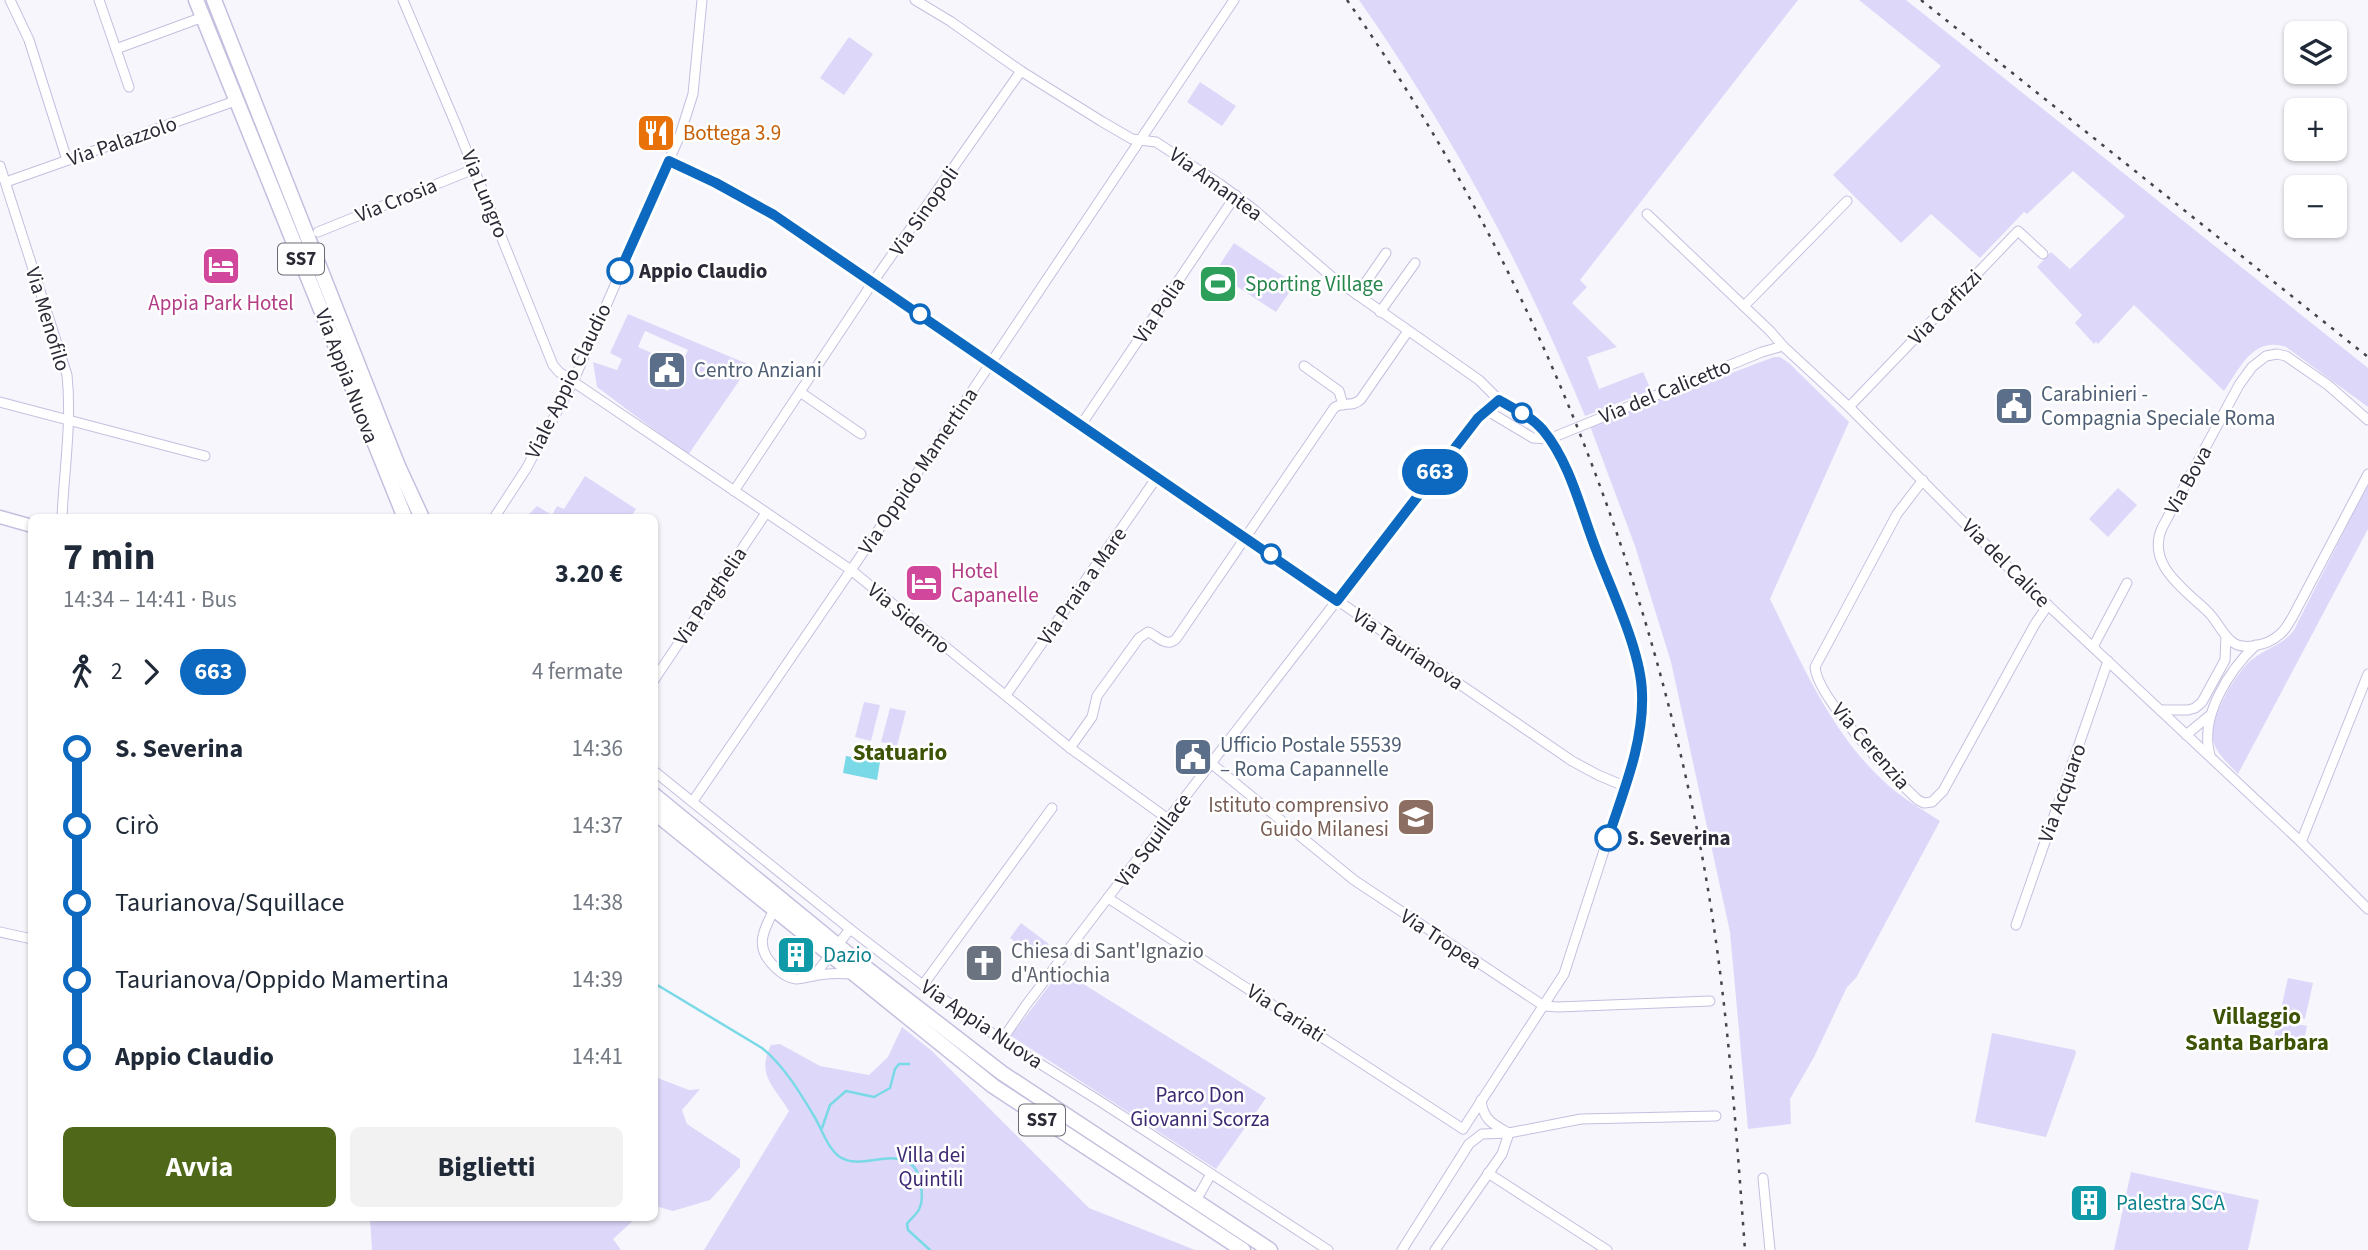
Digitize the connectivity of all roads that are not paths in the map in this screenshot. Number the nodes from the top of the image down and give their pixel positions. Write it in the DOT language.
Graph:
graph roads {
  1 [pos="10,0"];
  2 [pos="99,0"];
  3 [pos="196,0"];
  4 [pos="214,0"];
  5 [pos="403,0"];
  6 [pos="702,0"];
  7 [pos="915,0"];
  8 [pos="1234,0"];
  9 [pos="203,17"];
  10 [pos="116,49"];
  11 [pos="1021,71"];
  12 [pos="129,87"];
  13 [pos="238,100"];
  14 [pos="1141,141"];
  15 [pos="67,160"];
  16 [pos="669,161"];
  17 [pos="0,168"];
  18 [pos="474,169"];
  19 [pos="6,182"];
  20 [pos="1236,195"];
  21 [pos="1847,201"];
  22 [pos="1647,214"];
  23 [pos="317,232"];
  24 [pos="1386,253"];
  25 [pos="2043,254"];
  26 [pos="1415,263"];
  27 [pos="873,282"];
  28 [pos="1357,295"];
  29 [pos="1744,306"];
  30 [pos="1380,312"];
  31 [pos="1408,331"];
  32 [pos="1783,346"];
  33 [pos="991,363"];
  34 [pos="1304,366"];
  35 [pos="573,382"];
  36 [pos="800,392"];
  37 [pos="1499,400"];
  38 [pos="0,402"];
  39 [pos="1343,405"];
  40 [pos="1849,407"];
  41 [pos="1486,410"];
  42 [pos="68,419"];
  43 [pos="2368,420"];
  44 [pos="1081,425"];
  45 [pos="861,434"];
  46 [pos="1549,439"];
  47 [pos="205,456"];
  48 [pos="2368,474"];
  49 [pos="1157,477"];
  50 [pos="1923,480"];
  51 [pos="734,491"];
  52 [pos="766,513"];
  53 [pos="62,514"];
  54 [pos="403,514"];
  55 [pos="420,514"];
  56 [pos="497,514"];
  57 [pos="0,517"];
  58 [pos="28,525"];
  59 [pos="1245,536"];
  60 [pos="851,570"];
  61 [pos="2127,583"];
  62 [pos="1337,601"];
  63 [pos="2048,605"];
  64 [pos="2226,636"];
  65 [pos="2256,645"];
  66 [pos="2093,647"];
  67 [pos="2108,661"];
  68 [pos="658,674"];
  69 [pos="2368,674"];
  70 [pos="1006,695"];
  71 [pos="2364,698"];
  72 [pos="2195,708"];
  73 [pos="2159,710"];
  74 [pos="2211,713"];
  75 [pos="2183,731"];
  76 [pos="1070,748"];
  77 [pos="2210,757"];
  78 [pos="1212,764"];
  79 [pos="658,774"];
  80 [pos="1624,786"];
  81 [pos="658,798"];
  82 [pos="693,801"];
  83 [pos="1052,808"];
  84 [pos="658,815"];
  85 [pos="1168,819"];
  86 [pos="2301,842"];
  87 [pos="1108,898"];
  88 [pos="2368,909"];
  89 [pos="774,910"];
  90 [pos="2017,925"];
  91 [pos="850,929"];
  92 [pos="0,932"];
  93 [pos="28,938"];
  94 [pos="834,950"];
  95 [pos="853,974"];
  96 [pos="814,976"];
  97 [pos="923,985"];
  98 [pos="1710,1000"];
  99 [pos="1544,1006"];
  100 [pos="1002,1040"];
  101 [pos="1481,1100"];
  102 [pos="1716,1116"];
  103 [pos="1463,1129"];
  104 [pos="1509,1133"];
  105 [pos="1469,1144"];
  106 [pos="1488,1173"];
  107 [pos="1211,1174"];
  108 [pos="1763,1178"];
  109 [pos="1195,1202"];
  110 [pos="1243,1250"];
  111 [pos="1270,1250"];
  112 [pos="1328,1250"];
  113 [pos="1402,1250"];
  114 [pos="1435,1250"];
  115 [pos="1607,1250"];
  116 [pos="1770,1250"];
  1 -- 15 [label="street"];
  2 -- 10 [label="street"];
  3 -- 9 [label="main road, Via Appia Nuova / SS7"];
  4 -- 55 [label="main road, Via Appia Nuova / SS7"];
  5 -- 18 [label="street, Via Lungro"];
  6 -- 16 [label="street, Viale Appio Claudio"];
  7 -- 11 [label="street, Via Amantea"];
  8 -- 14 [label="street, Via Oppido Mamertina"];
  9 -- 10 [label="street"];
  9 -- 13 [label="main road, Via Appia Nuova / SS7"];
  10 -- 12 [label="street"];
  11 -- 14 [label="street, Via Amantea"];
  11 -- 27 [label="street, Via Sinopoli"];
  13 -- 15 [label="street, Via Palazzolo"];
  13 -- 54 [label="main road, Via Appia Nuova / SS7"];
  14 -- 20 [label="street, Via Amantea"];
  14 -- 33 [label="street, Via Oppido Mamertina"];
  15 -- 19 [label="street, Via Palazzolo"];
  16 -- 27 [label="street, Via Taurianova"];
  16 -- 35 [label="street, Viale Appio Claudio"];
  17 -- 19 [label="street, Via Menofilo"];
  18 -- 23 [label="street, Via Crosia"];
  18 -- 35 [label="street, Via Lungro"];
  19 -- 42 [label="street, Via Menofilo"];
  20 -- 28 [label="street, Via Amantea"];
  20 -- 44 [label="street, Via Polia"];
  21 -- 29 [label="street"];
  22 -- 29 [label="street, Via del Calice"];
  24 -- 28 [label="street"];
  25 -- 40 [label="street, Via Carfizzi"];
  26 -- 30 [label="street"];
  27 -- 33 [label="street, Via Taurianova"];
  27 -- 36 [label="street, Via Sinopoli"];
  28 -- 30 [label="street, Via Amantea"];
  29 -- 32 [label="street, Via del Calice"];
  30 -- 31 [label="street, Via Amantea"];
  31 -- 37 [label="street, Via Amantea"];
  31 -- 39 [label="street"];
  32 -- 40 [label="street, Via del Calice"];
  32 -- 46 [label="street, Via del Calicetto"];
  33 -- 44 [label="street, Via Taurianova"];
  33 -- 60 [label="street, Via Oppido Mamertina"];
  34 -- 39 [label="street"];
  35 -- 51 [label="street, Via Siderno"];
  35 -- 56 [label="street, Viale Appio Claudio"];
  36 -- 45 [label="street"];
  36 -- 51 [label="street, Via Sinopoli"];
  37 -- 41 [label="street, Via Squillace"];
  37 -- 46 [label="street, Via Amantea"];
  38 -- 42 [label="street"];
  39 -- 59 [label="street"];
  40 -- 50 [label="street, Via del Calice"];
  41 -- 46 [label="street"];
  41 -- 62 [label="street, Via Squillace"];
  42 -- 47 [label="street"];
  42 -- 53 [label="street, Via Menofilo"];
  43 -- 64 [label="street, Via Bova"];
  44 -- 49 [label="street, Via Taurianova"];
  46 -- 80 [label="street, Via Amantea"];
  48 -- 65 [label="street"];
  49 -- 59 [label="street, Via Taurianova"];
  49 -- 70 [label="street, Via Praia a Mare"];
  50 -- 63 [label="street, Via del Calice"];
  50 -- 63 [label="street, Via Cerenzia"];
  51 -- 52 [label="street, Via Siderno"];
  52 -- 60 [label="street, Via Siderno"];
  52 -- 68 [label="street, Via Parghelia"];
  57 -- 58 [label="main road"];
  59 -- 62 [label="street, Via Taurianova"];
  59 -- 76 [label="street"];
  60 -- 70 [label="street, Via Siderno"];
  60 -- 82 [label="street, Via Oppido Mamertina"];
  61 -- 66 [label="street"];
  62 -- 78 [label="street, Via Squillace"];
  62 -- 80 [label="street, Via Taurianova"];
  63 -- 66 [label="street, Via del Calice"];
  64 -- 65 [label="street"];
  64 -- 72 [label="street"];
  65 -- 74 [label="street"];
  66 -- 67 [label="street, Via del Calice"];
  67 -- 73 [label="street, Via del Calice"];
  67 -- 90 [label="street, Via Acquaro"];
  69 -- 71 [label="street"];
  70 -- 76 [label="street, Via Siderno"];
  71 -- 86 [label="street"];
  72 -- 73 [label="street"];
  72 -- 75 [label="street"];
  73 -- 75 [label="street, Via del Calice"];
  74 -- 75 [label="street"];
  74 -- 77 [label="street"];
  75 -- 77 [label="street, Via del Calice"];
  76 -- 85 [label="street, Via Siderno"];
  77 -- 86 [label="street, Via del Calice"];
  78 -- 85 [label="street, Via Squillace"];
  78 -- 99 [label="street, Via Tropea"];
  79 -- 82 [label="street, Via Appia Nuova"];
  80 -- 99 [label="street, Via Amantea"];
  81 -- 94 [label="main road, Via Appia Nuova / SS7"];
  82 -- 91 [label="street, Via Appia Nuova"];
  83 -- 97 [label="street"];
  84 -- 89 [label="main road, Via Appia Nuova / SS7"];
  85 -- 87 [label="street, Via Squillace"];
  86 -- 88 [label="street, Via del Calice"];
  87 -- 100 [label="street, Via Squillace"];
  87 -- 103 [label="street, Via Cariati"];
  89 -- 94 [label="main road, Via Appia Nuova / SS7"];
  89 -- 96 [label="street"];
  91 -- 94 [label="street"];
  91 -- 97 [label="street, Via Appia Nuova"];
  92 -- 93 [label="street"];
  94 -- 95 [label="main road, Via Appia Nuova / SS7"];
  94 -- 96 [label="street"];
  94 -- 109 [label="main road, Via Appia Nuova / SS7"];
  95 -- 96 [label="street"];
  95 -- 110 [label="main road, Via Appia Nuova / SS7"];
  97 -- 100 [label="street, Via Appia Nuova"];
  98 -- 99 [label="street"];
  99 -- 101 [label="street, Via Amantea"];
  100 -- 107 [label="street, Via Appia Nuova"];
  101 -- 103 [label="street, Via Amantea"];
  101 -- 104 [label="street"];
  102 -- 104 [label="street"];
  103 -- 105 [label="street"];
  104 -- 105 [label="street"];
  104 -- 106 [label="street"];
  105 -- 113 [label="street"];
  106 -- 114 [label="street"];
  106 -- 115 [label="street"];
  107 -- 109 [label="street"];
  107 -- 112 [label="street, Via Appia Nuova"];
  108 -- 116 [label="street"];
  109 -- 111 [label="main road, Via Appia Nuova / SS7"];
}
